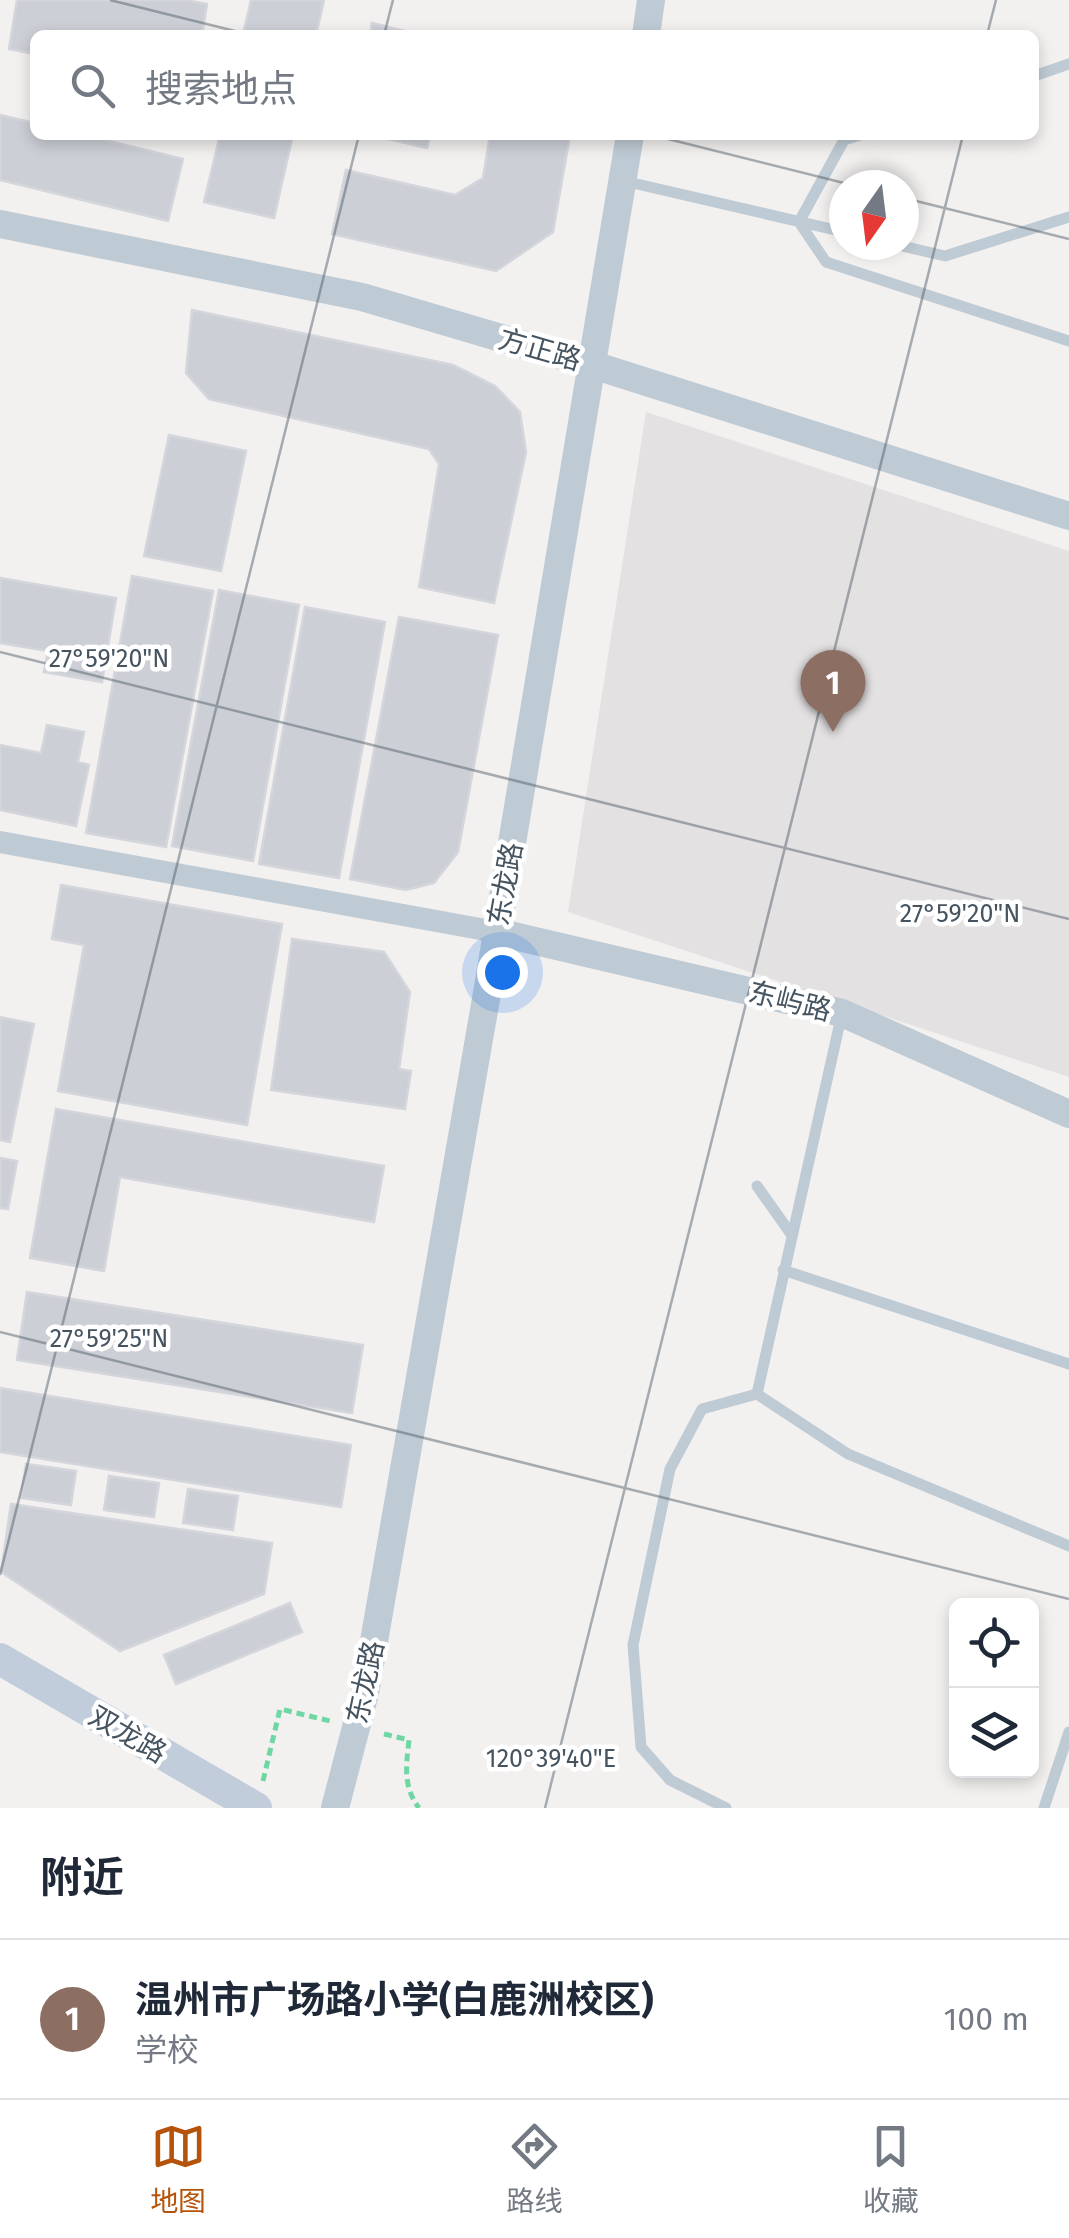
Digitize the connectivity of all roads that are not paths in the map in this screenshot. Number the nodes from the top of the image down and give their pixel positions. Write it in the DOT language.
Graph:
graph roads {
  1 [pos="652,0"];
  2 [pos="647,30"];
  3 [pos="1069,64"];
  4 [pos="1039,74"];
  5 [pos="629,140"];
  6 [pos="844,140"];
  7 [pos="622,180"];
  8 [pos="1069,217"];
  9 [pos="799,222"];
  10 [pos="0,224"];
  11 [pos="829,229"];
  12 [pos="919,250"];
  13 [pos="1069,341"];
  14 [pos="593,365"];
  15 [pos="1069,516"];
  16 [pos="0,842"];
  17 [pos="497,932"];
  18 [pos="842,1013"];
  19 [pos="1069,1114"];
  20 [pos="757,1186"];
  21 [pos="791,1234"];
  22 [pos="783,1270"];
  23 [pos="1069,1364"];
  24 [pos="757,1394"];
  25 [pos="1069,1546"];
  26 [pos="0,1660"];
  27 [pos="1069,1731"];
  28 [pos="258,1800"];
  29 [pos="335,1808"];
  30 [pos="726,1808"];
  31 [pos="1044,1808"];
  1 -- 2 [label="street"];
  3 -- 4 [label="lane"];
  5 -- 7 [label="street, 东龙路"];
  6 -- 9 [label="lane"];
  7 -- 9 [label="lane"];
  7 -- 14 [label="street, 东龙路"];
  8 -- 12 [label="lane"];
  9 -- 11 [label="lane"];
  9 -- 13 [label="lane"];
  10 -- 14 [label="street, 方正路"];
  14 -- 15 [label="street, 方正路"];
  14 -- 17 [label="street, 东龙路"];
  16 -- 17 [label="street"];
  17 -- 18 [label="street, 东屿路"];
  17 -- 29 [label="street, 东龙路"];
  18 -- 19 [label="street, 东屿路"];
  18 -- 21 [label="lane"];
  20 -- 21 [label="lane"];
  21 -- 22 [label="lane"];
  22 -- 23 [label="lane"];
  22 -- 24 [label="lane"];
  24 -- 25 [label="lane"];
  24 -- 30 [label="lane"];
  26 -- 28 [label="main road, 双龙路"];
  27 -- 31 [label="lane"];
}
